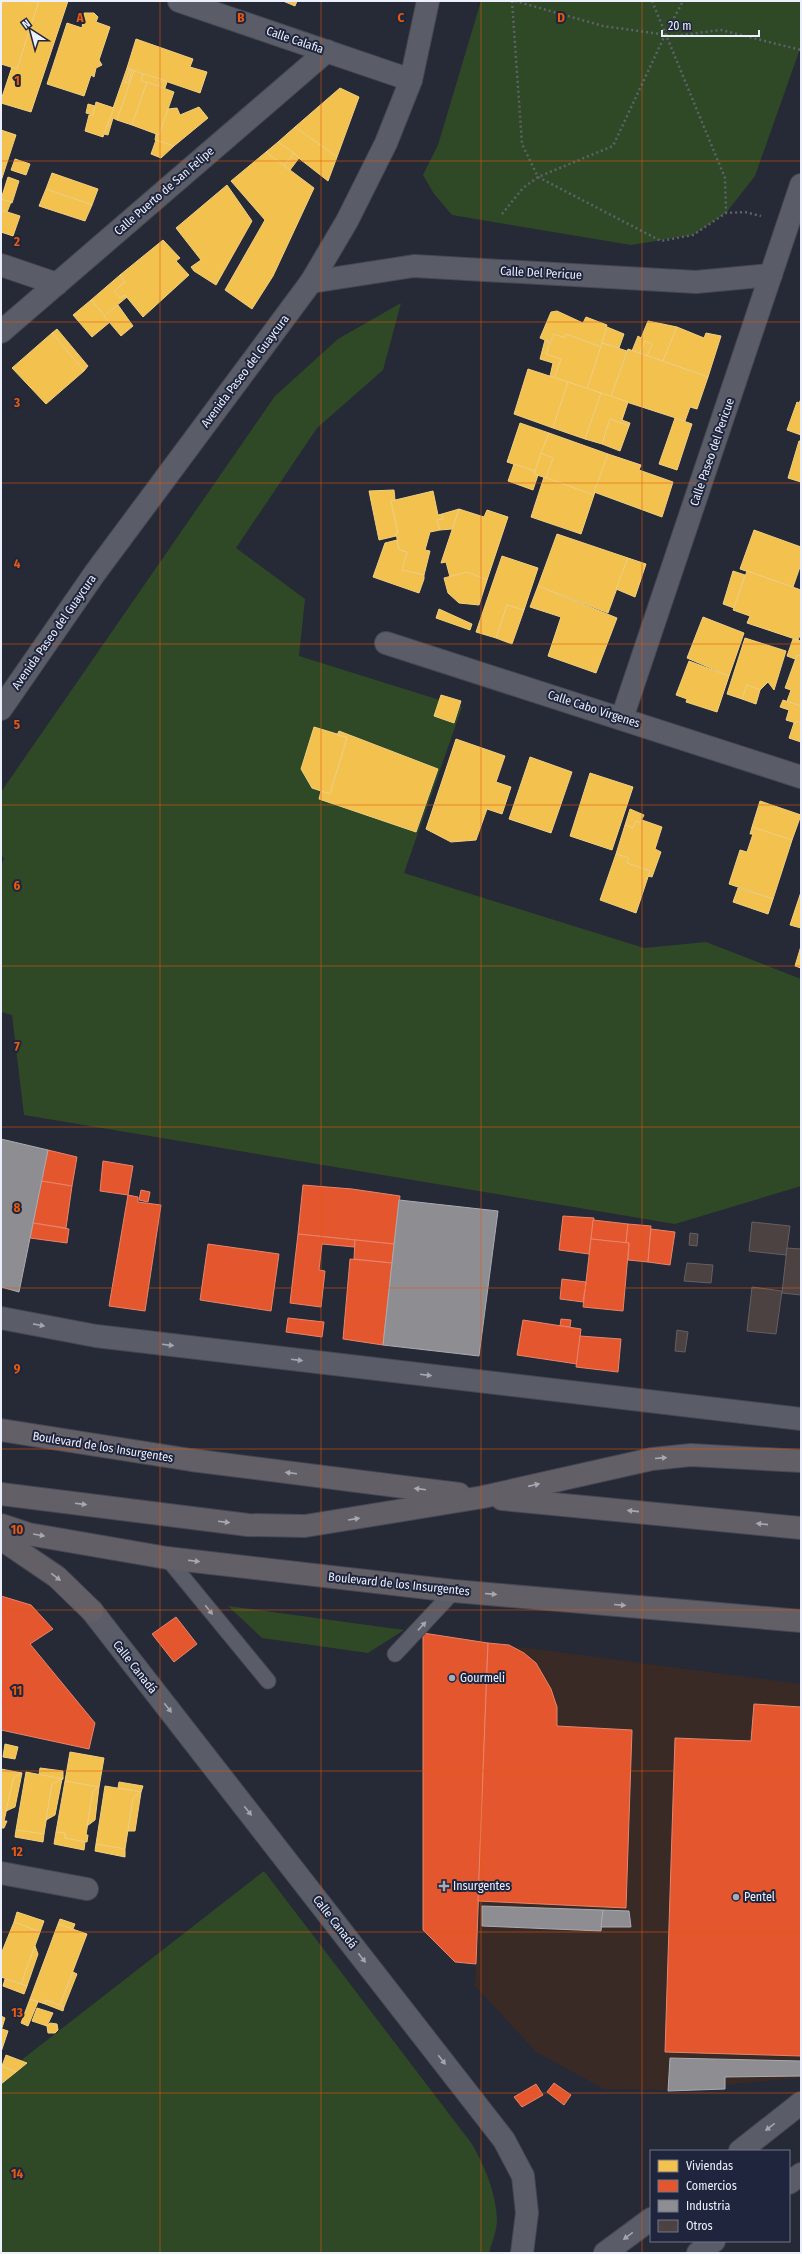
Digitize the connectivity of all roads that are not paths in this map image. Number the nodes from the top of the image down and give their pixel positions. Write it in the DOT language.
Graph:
graph roads {
  1 [pos="179,1"];
  2 [pos="428,1"];
  3 [pos="327,51"];
  4 [pos="411,80"];
  5 [pos="801,185"];
  6 [pos="1,265"];
  7 [pos="771,275"];
  8 [pos="312,282"];
  9 [pos="57,284"];
  10 [pos="1,332"];
  11 [pos="386,643"];
  12 [pos="1,709"];
  13 [pos="622,718"];
  14 [pos="801,777"];
  15 [pos="1,1318"];
  16 [pos="801,1419"];
  17 [pos="1,1420"];
  18 [pos="1,1430"];
  19 [pos="38,1437"];
  20 [pos="801,1462"];
  21 [pos="1,1494"];
  22 [pos="482,1497"];
  23 [pos="1,1525"];
  24 [pos="801,1528"];
  25 [pos="1,1539"];
  26 [pos="167,1558"];
  27 [pos="454,1591"];
  28 [pos="92,1612"];
  29 [pos="801,1620"];
  30 [pos="395,1654"];
  31 [pos="268,1681"];
  32 [pos="1,1873"];
  33 [pos="87,1889"];
  34 [pos="801,2103"];
  35 [pos="741,2150"];
  36 [pos="801,2174"];
  37 [pos="790,2182"];
  38 [pos="650,2219"];
  39 [pos="713,2242"];
  40 [pos="522,2253"];
  41 [pos="605,2253"];
  42 [pos="698,2253"];
  1 -- 3 [label="street, Calle Calafia"];
  2 -- 4 [label="street, Avenida Paseo del Guaycura"];
  3 -- 4 [label="street, Calle Calafia"];
  3 -- 9 [label="street, Calle Puerto de San Felipe"];
  4 -- 8 [label="street, Avenida Paseo del Guaycura"];
  5 -- 7 [label="street, Calle Paseo del Pericue"];
  6 -- 9 [label="street"];
  7 -- 8 [label="street, Calle Del Pericue"];
  7 -- 13 [label="street, Calle Paseo del Pericue"];
  8 -- 12 [label="street, Avenida Paseo del Guaycura"];
  9 -- 10 [label="street, Calle Puerto de San Felipe"];
  11 -- 13 [label="street, Calle Cabo Vírgenes"];
  13 -- 14 [label="street, Calle Cabo Vírgenes"];
  15 -- 16 [label="street, one-way"];
  17 -- 19 [label="main road"];
  18 -- 19 [label="main road, Boulevard de los Insurgentes"];
  22 -- 19 [label="main road, Boulevard de los Insurgentes, one-way"];
  22 -- 20 [label="main road, one-way"];
  21 -- 22 [label="main road, one-way"];
  24 -- 22 [label="main road, Boulevard de los Insurgentes, one-way"];
  23 -- 26 [label="main road, Boulevard de los Insurgentes, one-way"];
  25 -- 28 [label="main road, one-way"];
  26 -- 27 [label="main road, Boulevard de los Insurgentes, one-way"];
  26 -- 31 [label="lane, one-way"];
  27 -- 29 [label="main road, Boulevard de los Insurgentes, one-way"];
  30 -- 27 [label="lane, one-way"];
  28 -- 40 [label="street, Calle Canadá, one-way"];
  32 -- 33 [label="street"];
  34 -- 35 [label="street, one-way"];
  36 -- 37 [label="street"];
  38 -- 41 [label="street, one-way"];
  39 -- 42 [label="street"];
}
